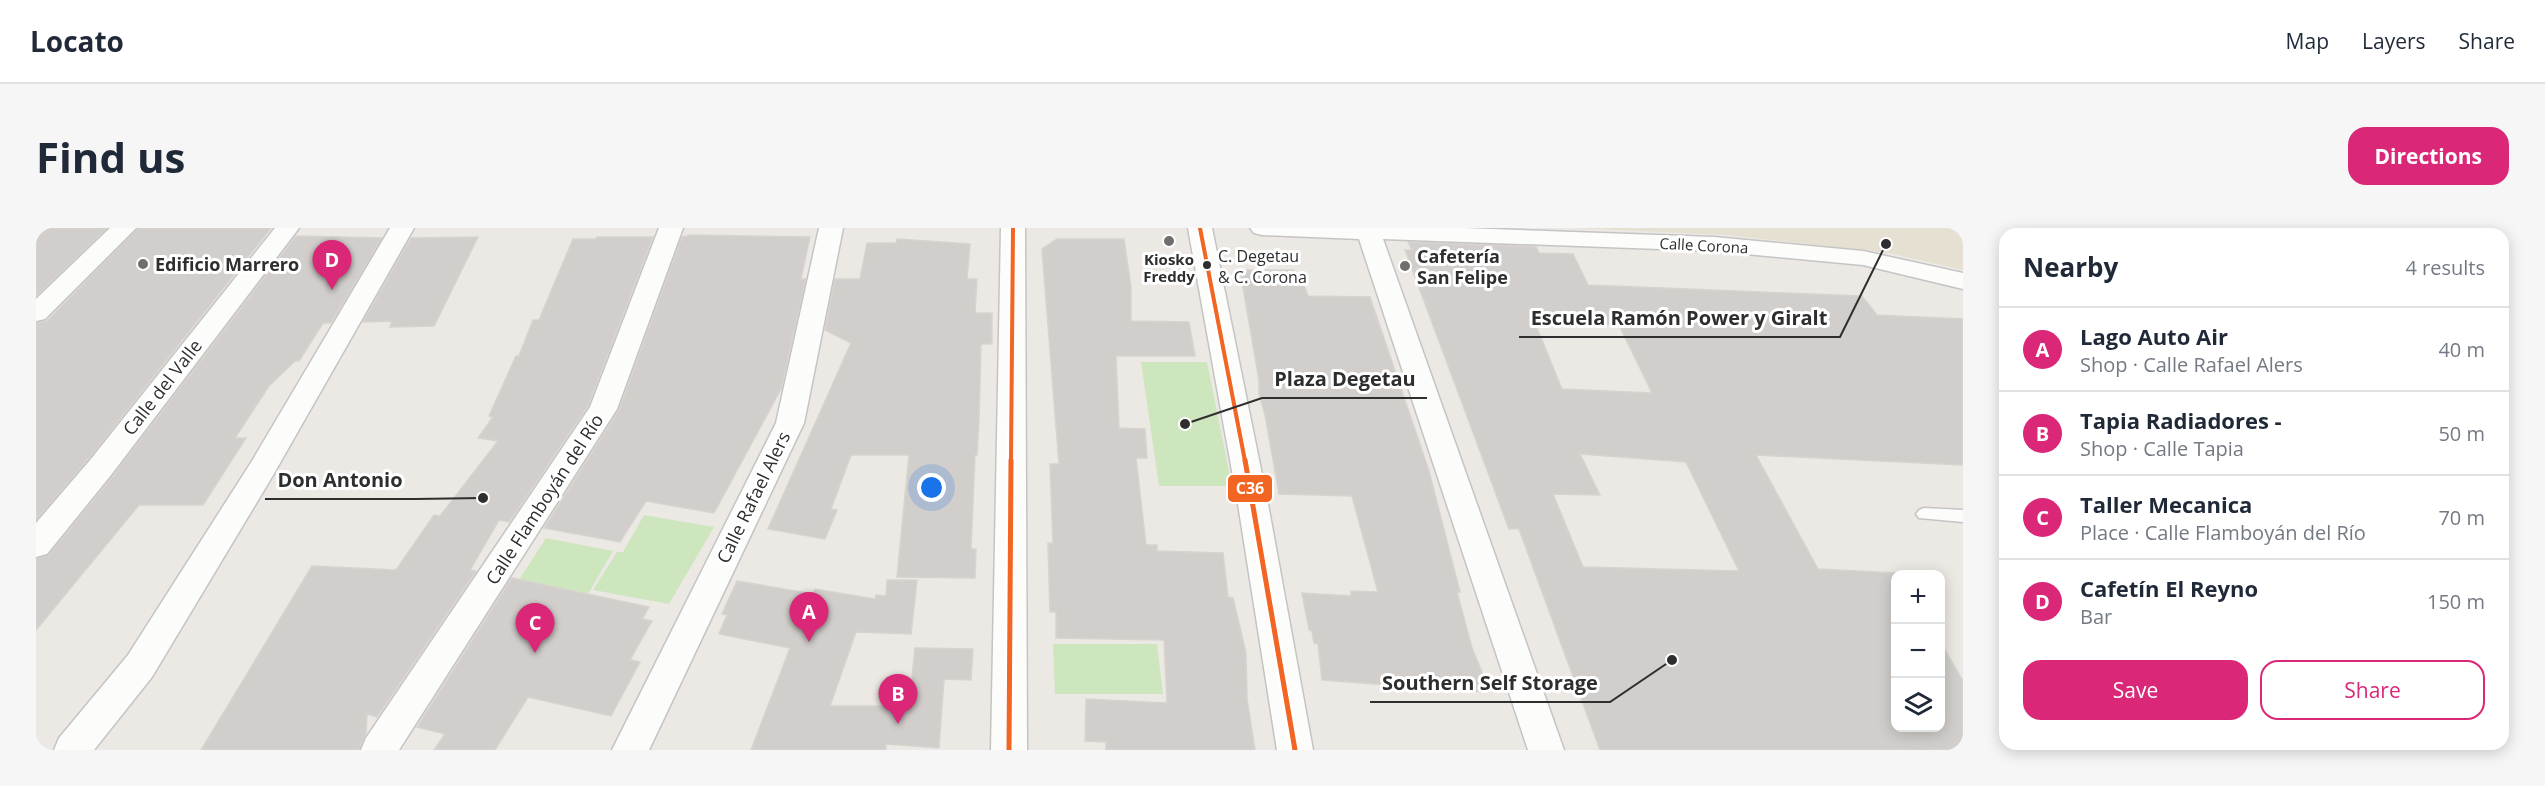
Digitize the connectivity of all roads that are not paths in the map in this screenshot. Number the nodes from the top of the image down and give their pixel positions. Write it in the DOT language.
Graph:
graph roads {
  1 [pos="124,228"];
  2 [pos="287,228"];
  3 [pos="402,228"];
  4 [pos="671,228"];
  5 [pos="831,228"];
  6 [pos="1013,228"];
  7 [pos="1200,228"];
  8 [pos="1262,228"];
  9 [pos="1368,230"];
  10 [pos="1550,233"];
  11 [pos="1963,281"];
  12 [pos="36,313"];
  13 [pos="1924,514"];
  14 [pos="1963,516"];
  15 [pos="36,545"];
  16 [pos="72,750"];
  17 [pos="380,750"];
  18 [pos="630,750"];
  19 [pos="1009,750"];
  20 [pos="1295,750"];
  21 [pos="1546,750"];
  1 -- 12 [label="street"];
  2 -- 15 [label="street, Calle del Valle"];
  3 -- 16 [label="street"];
  4 -- 17 [label="street, Calle Flamboyán del Río"];
  5 -- 18 [label="street, Calle Rafael Alers"];
  6 -- 19 [label="street"];
  7 -- 20 [label="street"];
  8 -- 9 [label="street, Calle Corona"];
  9 -- 10 [label="street, Calle Corona"];
  9 -- 21 [label="street"];
  10 -- 11 [label="street, Calle Corona"];
  13 -- 14 [label="lane"];
}
